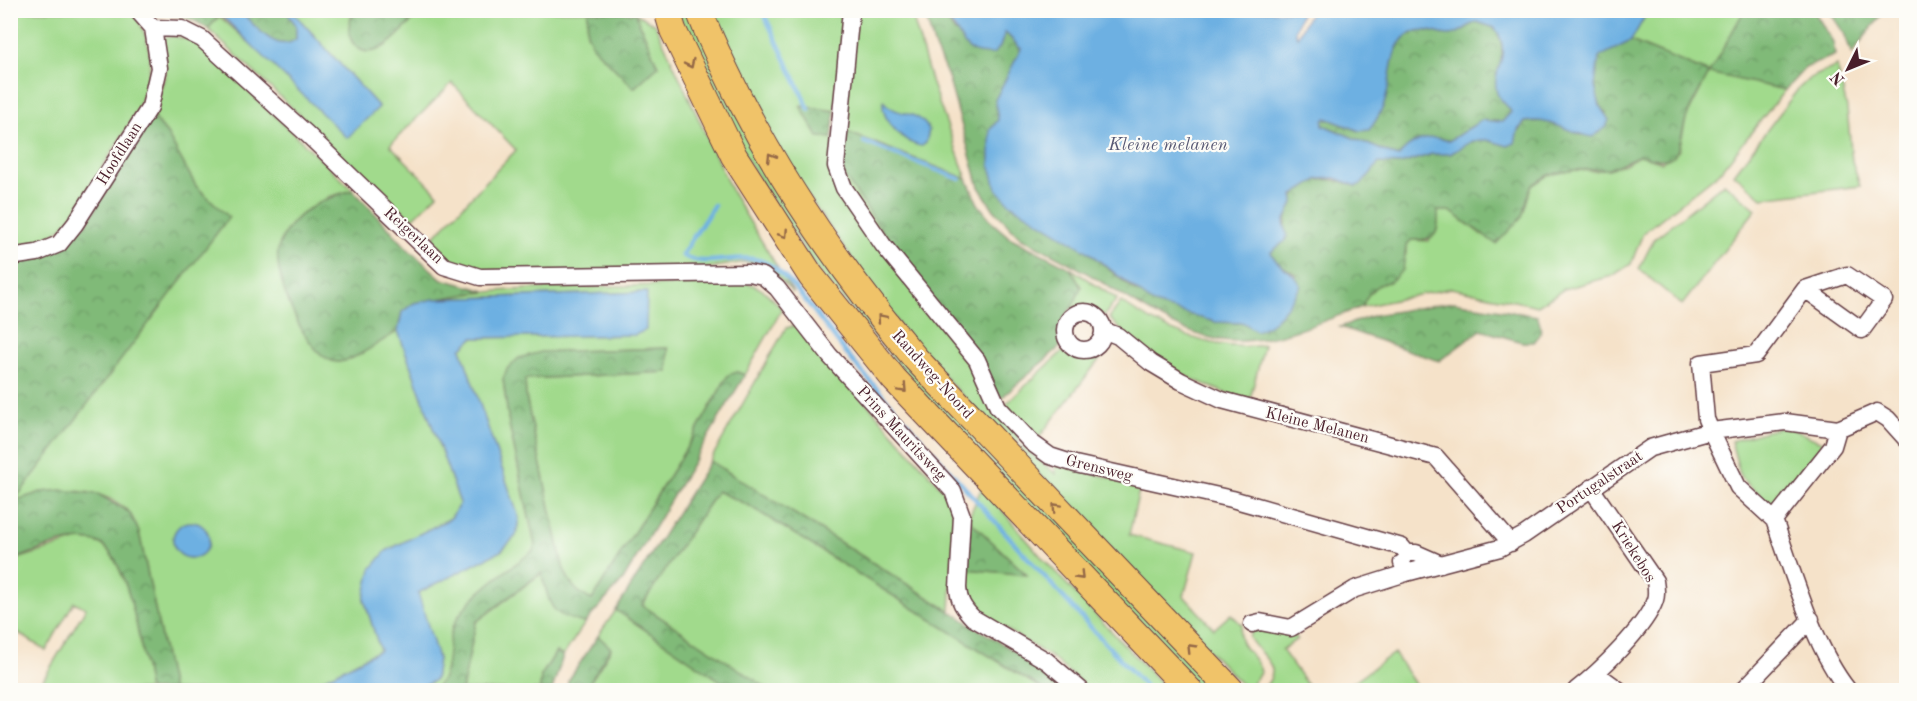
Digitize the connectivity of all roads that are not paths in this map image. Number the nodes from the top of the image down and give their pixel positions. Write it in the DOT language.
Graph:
graph roads {
  1 [pos="137,10"];
  2 [pos="667,10"];
  3 [pos="699,10"];
  4 [pos="851,10"];
  5 [pos="153,28"];
  6 [pos="10,257"];
  7 [pos="1805,289"];
  8 [pos="795,312"];
  9 [pos="1103,330"];
  10 [pos="1838,429"];
  11 [pos="1711,431"];
  12 [pos="1906,439"];
  13 [pos="1591,488"];
  14 [pos="1774,520"];
  15 [pos="1511,543"];
  16 [pos="1407,553"];
  17 [pos="1440,564"];
  18 [pos="1406,573"];
  19 [pos="1811,619"];
  20 [pos="1252,624"];
  21 [pos="1597,674"];
  22 [pos="1081,690"];
  23 [pos="1189,690"];
  24 [pos="1231,690"];
  25 [pos="1576,690"];
  26 [pos="1619,690"];
  27 [pos="1743,690"];
  28 [pos="1848,690"];
  1 -- 5 [label="street"];
  2 -- 23 [label="main road, Randweg-Noord, one-way"];
  24 -- 3 [label="main road, Randweg-Noord, one-way"];
  4 -- 16 [label="street, Grensweg"];
  5 -- 6 [label="street, Hoofdlaan"];
  5 -- 8 [label="street, Reigerlaan"];
  7 -- 11 [label="street"];
  8 -- 22 [label="street, Prins Mauritsweg"];
  9 -- 15 [label="street, Kleine Melanen"];
  10 -- 11 [label="street, Portugalstraat"];
  10 -- 12 [label="street"];
  10 -- 14 [label="street"];
  11 -- 13 [label="street, Portugalstraat"];
  11 -- 14 [label="street"];
  13 -- 15 [label="street, Portugalstraat"];
  13 -- 21 [label="street, Kriekebos"];
  14 -- 19 [label="street"];
  15 -- 17 [label="street, Portugalstraat"];
  16 -- 17 [label="street, Grensweg"];
  16 -- 18 [label="street"];
  17 -- 18 [label="street, Portugalstraat"];
  18 -- 20 [label="street, Portugalstraat"];
  19 -- 27 [label="street"];
  19 -- 28 [label="street"];
  21 -- 25 [label="street, Kriekebos"];
  21 -- 26 [label="street"];
}
